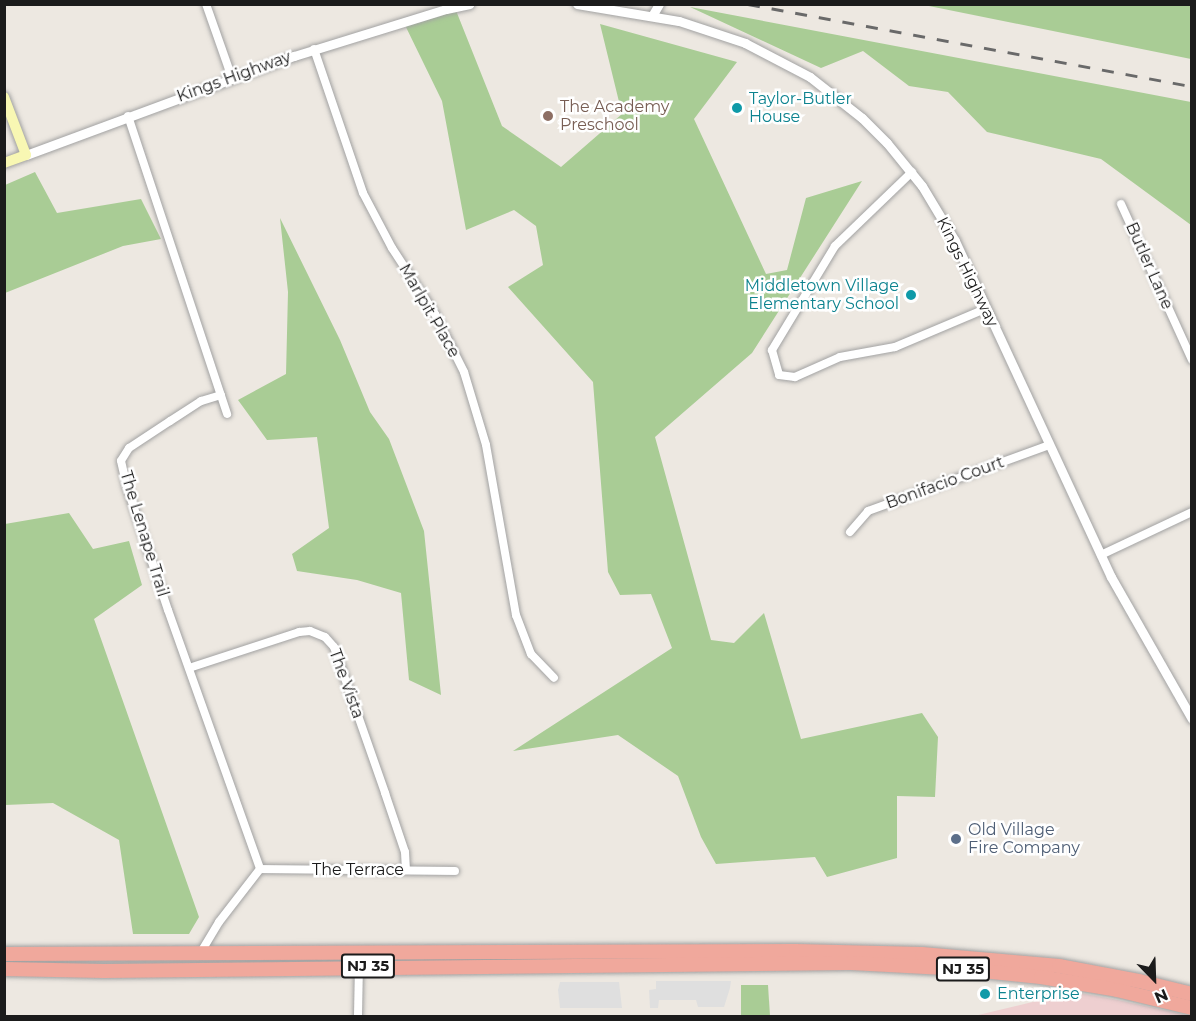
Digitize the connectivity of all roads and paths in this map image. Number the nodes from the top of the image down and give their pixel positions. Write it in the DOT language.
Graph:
graph roads {
  1 [pos="207,4"];
  2 [pos="469,4"];
  3 [pos="577,4"];
  4 [pos="659,4"];
  5 [pos="652,16"];
  6 [pos="314,50"];
  7 [pos="232,78"];
  8 [pos="4,97"];
  9 [pos="128,116"];
  10 [pos="26,154"];
  11 [pos="4,163"];
  12 [pos="912,172"];
  13 [pos="1121,204"];
  14 [pos="985,309"];
  15 [pos="1191,360"];
  16 [pos="221,395"];
  17 [pos="227,414"];
  18 [pos="1048,445"];
  19 [pos="1191,512"];
  20 [pos="850,532"];
  21 [pos="1101,555"];
  22 [pos="189,669"];
  23 [pos="554,678"];
  24 [pos="1191,719"];
  25 [pos="260,869"];
  26 [pos="406,869"];
  27 [pos="455,871"];
  28 [pos="201,952"];
  29 [pos="4,954"];
  30 [pos="359,966"];
  31 [pos="4,969"];
  32 [pos="1191,994"];
  33 [pos="1191,1008"];
  34 [pos="358,1017"];
  1 -- 7 [label="street"];
  2 -- 6 [label="street, Kings Highway"];
  3 -- 5 [label="street, Kings Highway"];
  4 -- 5 [label="street"];
  5 -- 12 [label="street, Kings Highway"];
  6 -- 7 [label="street, Kings Highway"];
  6 -- 23 [label="street, Marlpit Place"];
  7 -- 9 [label="street, Kings Highway"];
  8 -- 10 [label="main road"];
  9 -- 10 [label="street, Kings Highway"];
  9 -- 16 [label="street"];
  10 -- 11 [label="main road, Kings Highway"];
  12 -- 14 [label="street, Kings Highway"];
  12 -- 14 [label="street"];
  13 -- 15 [label="street, Butler Lane"];
  14 -- 18 [label="street, Kings Highway"];
  16 -- 17 [label="street"];
  16 -- 22 [label="street, The Lenape Trail"];
  18 -- 20 [label="street, Bonifacio Court"];
  18 -- 21 [label="street, Kings Highway"];
  19 -- 21 [label="street"];
  21 -- 24 [label="street, Kings Highway"];
  22 -- 25 [label="street, The Lenape Trail"];
  22 -- 26 [label="street, The Vista"];
  25 -- 26 [label="street, The Terrace"];
  25 -- 28 [label="street"];
  26 -- 27 [label="street, The Terrace"];
  28 -- 29 [label="highway, NJ 35"];
  28 -- 32 [label="highway, NJ 35"];
  30 -- 31 [label="highway, NJ 35"];
  30 -- 33 [label="highway, NJ 35"];
  30 -- 34 [label="street"];
}
